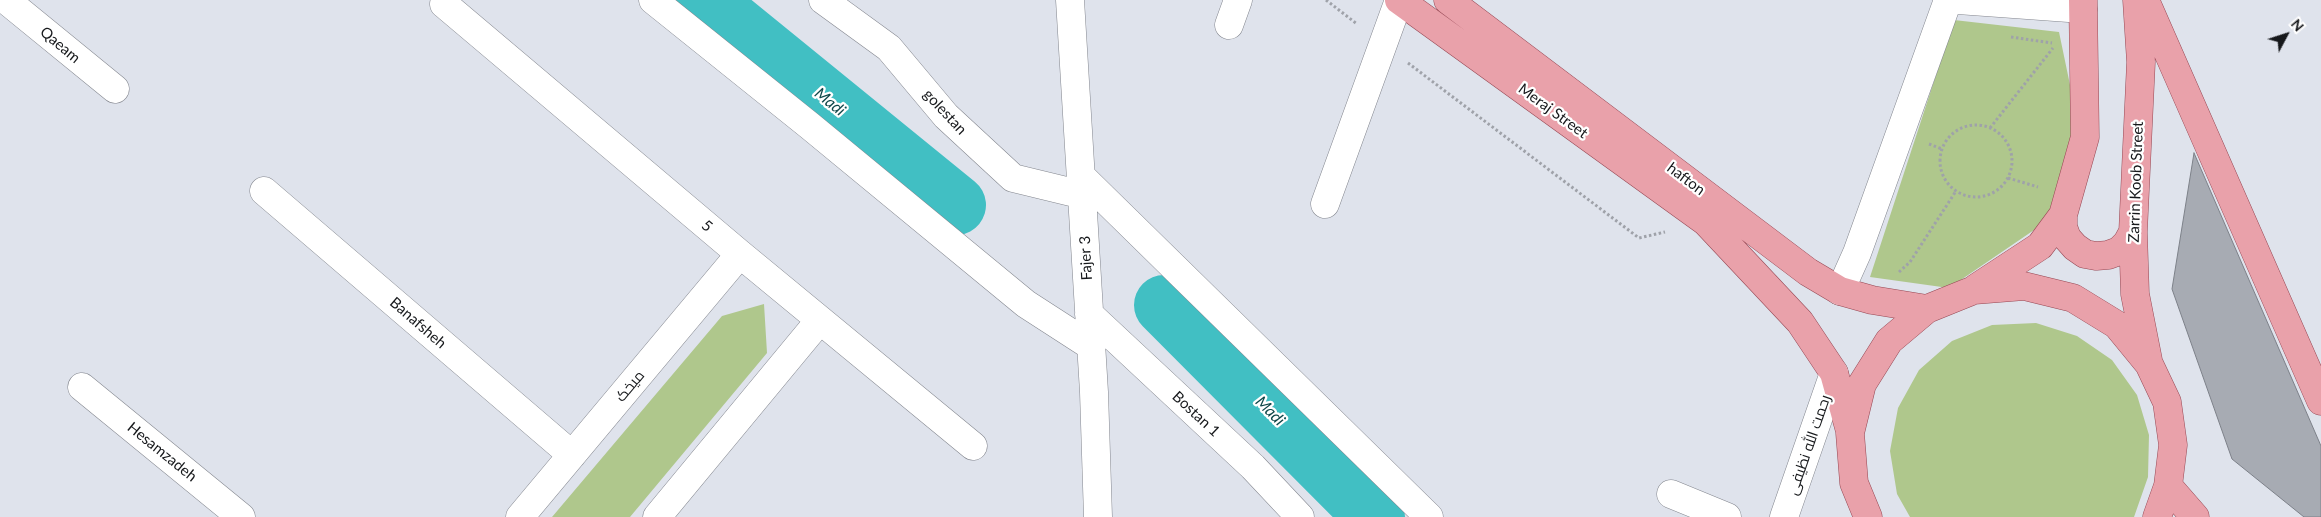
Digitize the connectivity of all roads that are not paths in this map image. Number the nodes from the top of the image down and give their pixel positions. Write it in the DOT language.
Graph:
graph roads {
  1 [pos="6,0"];
  2 [pos="652,0"];
  3 [pos="824,0"];
  4 [pos="1070,0"];
  5 [pos="1399,0"];
  6 [pos="1948,0"];
  7 [pos="1958,0"];
  8 [pos="2137,0"];
  9 [pos="2145,0"];
  10 [pos="444,4"];
  11 [pos="1459,4"];
  12 [pos="2083,4"];
  13 [pos="1452,38"];
  14 [pos="114,89"];
  15 [pos="1082,186"];
  16 [pos="264,191"];
  17 [pos="1324,204"];
  18 [pos="2063,214"];
  19 [pos="2133,232"];
  20 [pos="740,254"];
  21 [pos="1974,290"];
  22 [pos="1840,291"];
  23 [pos="1927,309"];
  24 [pos="1089,314"];
  25 [pos="820,320"];
  26 [pos="1091,346"];
  27 [pos="2149,364"];
  28 [pos="1834,374"];
  29 [pos="82,386"];
  30 [pos="2321,401"];
  31 [pos="1850,433"];
  32 [pos="973,446"];
  33 [pos="572,455"];
  34 [pos="1854,483"];
  35 [pos="2168,486"];
  36 [pos="1671,494"];
  37 [pos="665,514"];
  38 [pos="241,517"];
  39 [pos="520,517"];
  40 [pos="1098,517"];
  41 [pos="1300,517"];
  42 [pos="1429,517"];
  43 [pos="1727,517"];
  44 [pos="1784,517"];
  45 [pos="1848,517"];
  46 [pos="1868,517"];
  47 [pos="2157,517"];
  48 [pos="2195,517"];
  1 -- 14 [label="street, Qaeam"];
  2 -- 26 [label="street"];
  3 -- 15 [label="street, golestan"];
  4 -- 15 [label="street, Fajer 3"];
  5 -- 13 [label="main road, Meraj Street"];
  5 -- 17 [label="street"];
  6 -- 22 [label="street"];
  7 -- 12 [label="street"];
  8 -- 19 [label="main road, Zarrin Koob Street"];
  9 -- 30 [label="main road"];
  10 -- 20 [label="street, 5"];
  11 -- 13 [label="street"];
  11 -- 22 [label="main road, hafton"];
  12 -- 18 [label="main road"];
  13 -- 28 [label="main road, Meraj Street"];
  15 -- 24 [label="street, Fajer 3"];
  15 -- 42 [label="street"];
  16 -- 33 [label="street, Banafsheh"];
  18 -- 19 [label="main road"];
  18 -- 21 [label="main road"];
  19 -- 27 [label="main road, Zarrin Koob Street"];
  20 -- 25 [label="street, 5"];
  20 -- 33 [label="street, میخک"];
  21 -- 23 [label="main road"];
  21 -- 27 [label="main road"];
  22 -- 23 [label="main road, hafton"];
  23 -- 31 [label="main road"];
  24 -- 26 [label="street, Fajer 3"];
  24 -- 41 [label="street, Bostan 1"];
  25 -- 32 [label="street, 5"];
  25 -- 37 [label="street"];
  26 -- 40 [label="street, Fajer 3"];
  27 -- 35 [label="main road"];
  28 -- 31 [label="main road"];
  28 -- 44 [label="street, رحمت الله نظیفی"];
  29 -- 38 [label="street, Hesamzadeh"];
  31 -- 34 [label="main road"];
  33 -- 39 [label="street, میخک"];
  34 -- 45 [label="main road"];
  34 -- 46 [label="main road"];
  35 -- 47 [label="main road"];
  35 -- 48 [label="main road"];
  36 -- 43 [label="street"];
}
